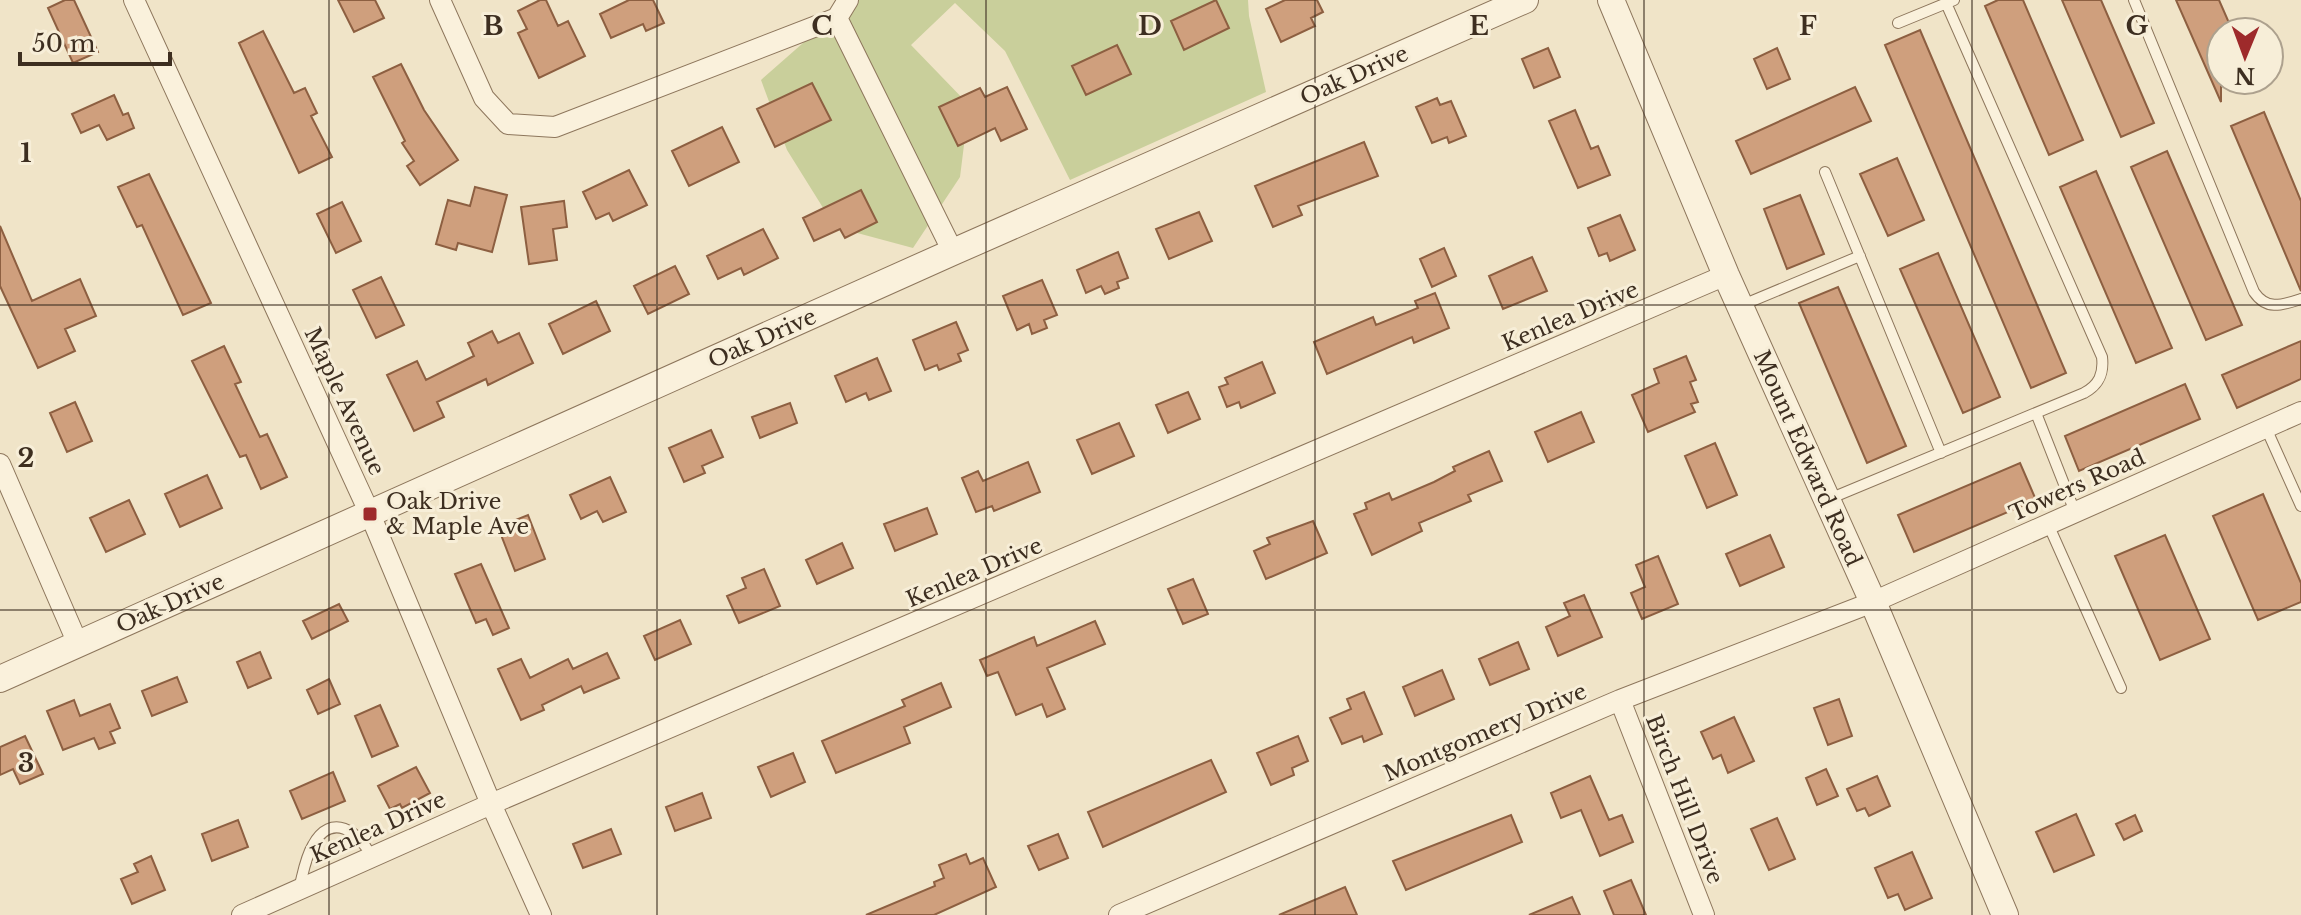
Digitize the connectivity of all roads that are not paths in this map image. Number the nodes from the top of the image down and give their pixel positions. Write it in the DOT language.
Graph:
graph roads {
  1 [pos="134,0"];
  2 [pos="440,0"];
  3 [pos="1525,0"];
  4 [pos="1611,0"];
  5 [pos="2134,0"];
  6 [pos="1950,2"];
  7 [pos="842,9"];
  8 [pos="1898,23"];
  9 [pos="1825,172"];
  10 [pos="953,252"];
  11 [pos="1860,256"];
  12 [pos="1726,275"];
  13 [pos="2301,299"];
  14 [pos="1740,306"];
  15 [pos="2301,412"];
  16 [pos="2036,413"];
  17 [pos="2265,427"];
  18 [pos="1941,453"];
  19 [pos="0,464"];
  20 [pos="1827,500"];
  21 [pos="2301,506"];
  22 [pos="2075,512"];
  23 [pos="370,514"];
  24 [pos="2048,524"];
  25 [pos="1873,602"];
  26 [pos="78,644"];
  27 [pos="0,679"];
  28 [pos="2121,688"];
  29 [pos="1620,700"];
  30 [pos="491,804"];
  31 [pos="371,856"];
  32 [pos="299,889"];
  33 [pos="242,915"];
  34 [pos="541,915"];
  35 [pos="1119,915"];
  36 [pos="1704,915"];
  37 [pos="2005,915"];
  1 -- 23 [label="street, Maple Avenue"];
  2 -- 7 [label="street"];
  3 -- 10 [label="street, Oak Drive"];
  4 -- 12 [label="street, Mount Edward Road"];
  5 -- 13 [label="lane"];
  6 -- 8 [label="lane"];
  6 -- 16 [label="lane"];
  7 -- 10 [label="street"];
  9 -- 11 [label="lane"];
  10 -- 23 [label="street, Oak Drive"];
  11 -- 14 [label="lane"];
  11 -- 18 [label="lane"];
  12 -- 14 [label="street, Mount Edward Road"];
  12 -- 30 [label="street, Kenlea Drive"];
  14 -- 20 [label="street, Mount Edward Road"];
  15 -- 17 [label="street, Towers Road"];
  16 -- 18 [label="lane"];
  16 -- 22 [label="lane"];
  17 -- 21 [label="lane"];
  17 -- 22 [label="street, Towers Road"];
  18 -- 20 [label="lane"];
  19 -- 26 [label="street"];
  20 -- 25 [label="street, Mount Edward Road"];
  22 -- 24 [label="street, Towers Road"];
  23 -- 26 [label="street, Oak Drive"];
  23 -- 30 [label="street, Maple Avenue"];
  24 -- 25 [label="street, Towers Road"];
  24 -- 28 [label="lane"];
  25 -- 29 [label="street, Montgomery Drive"];
  25 -- 37 [label="street, Mount Edward Road"];
  26 -- 27 [label="street, Oak Drive"];
  29 -- 35 [label="street, Montgomery Drive"];
  29 -- 36 [label="street, Birch Hill Drive"];
  30 -- 31 [label="street, Kenlea Drive"];
  30 -- 34 [label="street, Maple Avenue"];
  31 -- 32 [label="street, Kenlea Drive"];
  31 -- 32 [label="lane"];
  32 -- 33 [label="street, Kenlea Drive"];
}
